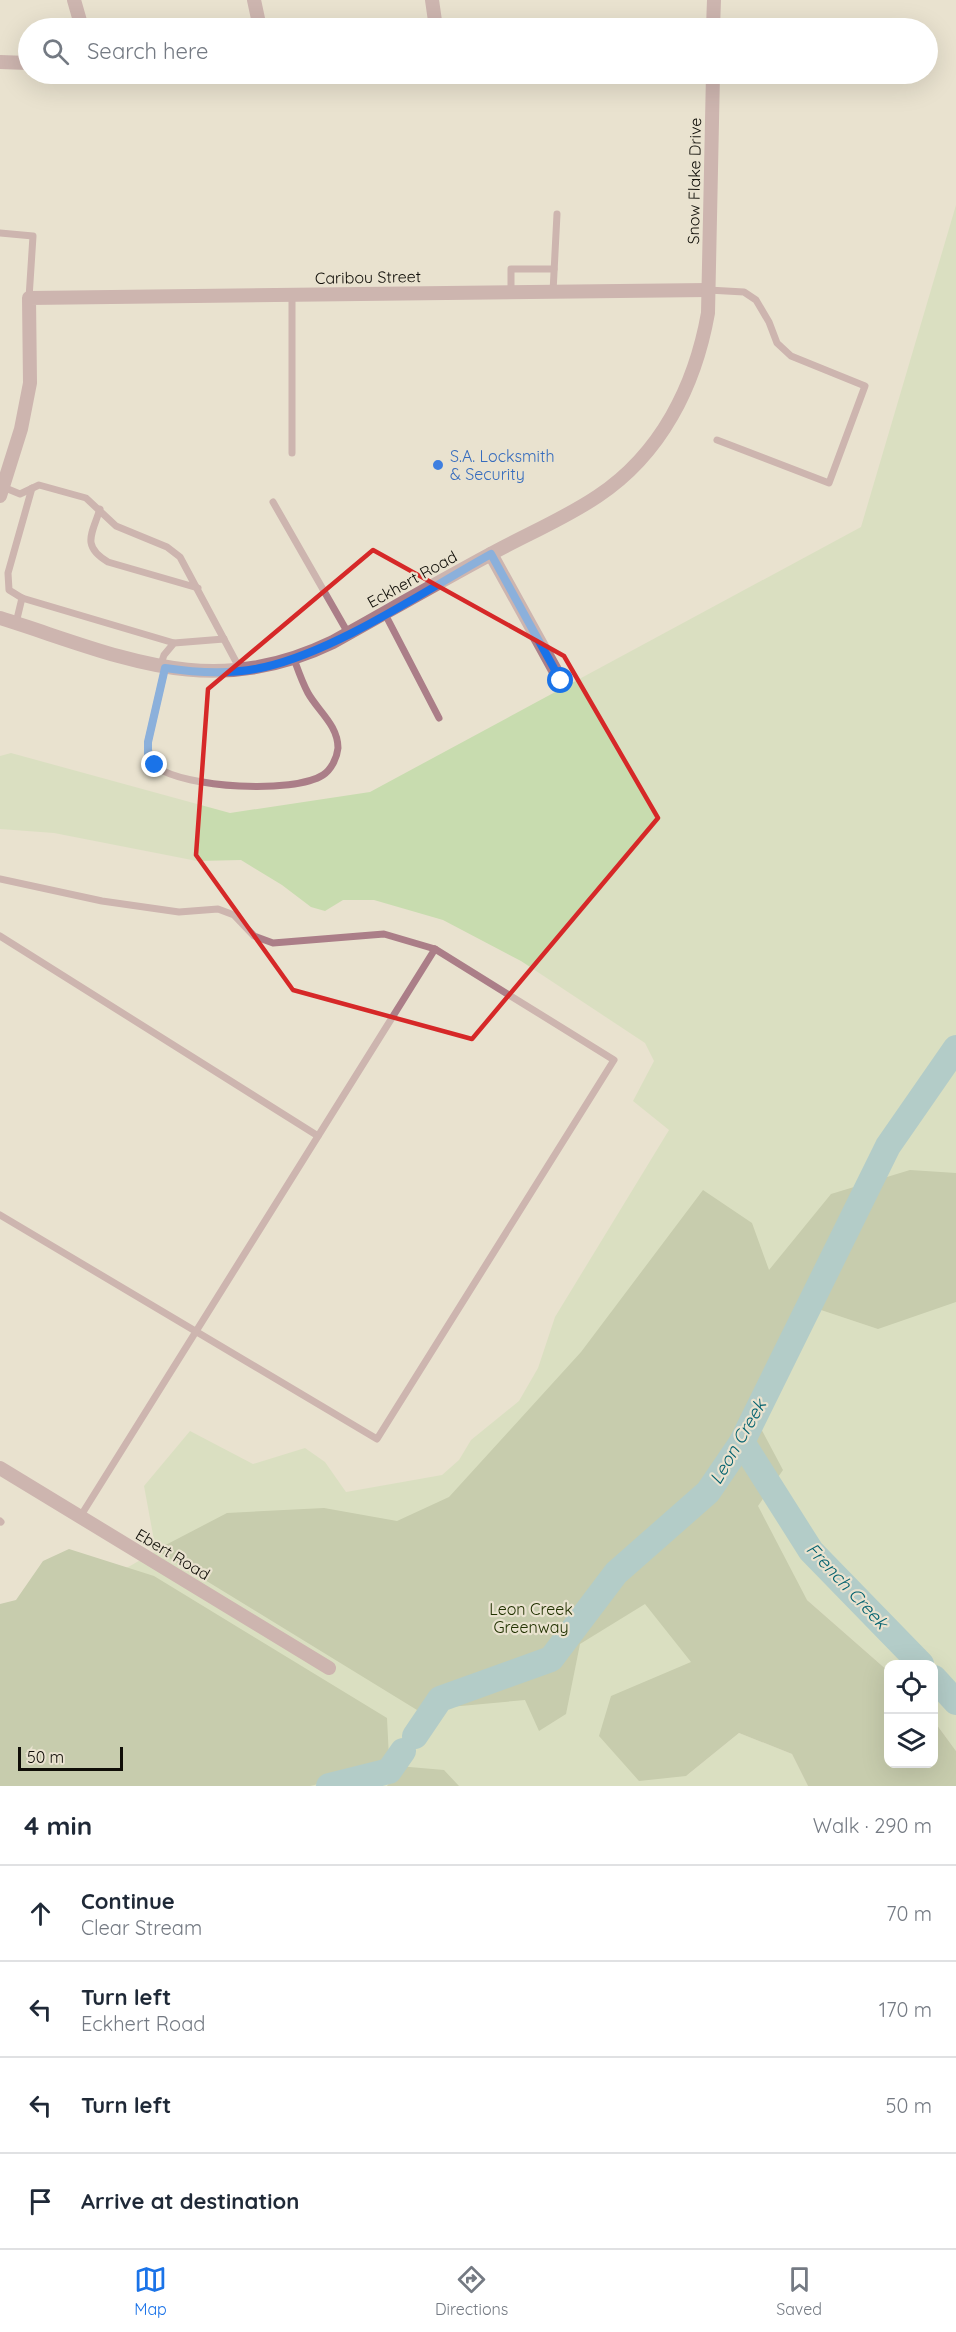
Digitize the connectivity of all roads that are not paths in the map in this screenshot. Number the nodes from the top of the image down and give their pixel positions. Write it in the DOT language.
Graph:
graph roads {
  1 [pos="74,0"];
  2 [pos="254,0"];
  3 [pos="432,0"];
  4 [pos="714,0"];
  5 [pos="79,18"];
  6 [pos="258,18"];
  7 [pos="435,18"];
  8 [pos="713,18"];
  9 [pos="0,62"];
  10 [pos="18,63"];
  11 [pos="713,84"];
  12 [pos="557,214"];
  13 [pos="0,233"];
  14 [pos="554,269"];
  15 [pos="708,290"];
  16 [pos="511,292"];
  17 [pos="553,292"];
  18 [pos="292,295"];
  19 [pos="29,298"];
  20 [pos="717,440"];
  21 [pos="292,453"];
  22 [pos="33,487"];
  23 [pos="1,492"];
  24 [pos="273,502"];
  25 [pos="100,509"];
  26 [pos="491,554"];
  27 [pos="4,573"];
  28 [pos="198,588"];
  29 [pos="22,598"];
  30 [pos="385,614"];
  31 [pos="0,618"];
  32 [pos="16,623"];
  33 [pos="348,633"];
  34 [pos="224,639"];
  35 [pos="174,643"];
  36 [pos="294,659"];
  37 [pos="162,667"];
  38 [pos="241,671"];
  39 [pos="561,681"];
  40 [pos="439,718"];
  41 [pos="0,879"];
  42 [pos="0,936"];
  43 [pos="435,949"];
  44 [pos="318,1136"];
  45 [pos="0,1215"];
  46 [pos="197,1332"];
  47 [pos="0,1468"];
  48 [pos="80,1517"];
  49 [pos="329,1668"];
  1 -- 5 [label="street"];
  2 -- 6 [label="street"];
  3 -- 7 [label="street"];
  4 -- 8 [label="street"];
  9 -- 10 [label="street"];
  11 -- 15 [label="street, Snow Flake Drive"];
  12 -- 14 [label="lane"];
  13 -- 19 [label="lane"];
  14 -- 16 [label="lane"];
  14 -- 17 [label="lane"];
  15 -- 17 [label="street, Caribou Street"];
  15 -- 20 [label="lane"];
  15 -- 26 [label="street, Eckhert Road"];
  16 -- 17 [label="street, Caribou Street"];
  16 -- 18 [label="street, Caribou Street"];
  18 -- 19 [label="street, Caribou Street"];
  18 -- 21 [label="lane"];
  19 -- 23 [label="street"];
  22 -- 23 [label="lane"];
  22 -- 25 [label="lane"];
  22 -- 27 [label="lane"];
  24 -- 33 [label="lane"];
  25 -- 28 [label="lane"];
  25 -- 28 [label="lane"];
  26 -- 30 [label="street, Eckhert Road"];
  26 -- 39 [label="street"];
  27 -- 29 [label="lane"];
  28 -- 34 [label="lane"];
  29 -- 32 [label="lane"];
  29 -- 35 [label="lane"];
  30 -- 33 [label="street, Eckhert Road"];
  30 -- 40 [label="lane"];
  31 -- 32 [label="street, Eckhert Road"];
  32 -- 37 [label="street, Eckhert Road"];
  33 -- 36 [label="street, Eckhert Road"];
  34 -- 35 [label="lane"];
  34 -- 38 [label="lane"];
  35 -- 37 [label="lane"];
  36 -- 37 [label="lane"];
  36 -- 38 [label="street, Eckhert Road"];
  37 -- 38 [label="street, Eckhert Road"];
  41 -- 43 [label="lane"];
  42 -- 44 [label="lane"];
  43 -- 44 [label="lane"];
  43 -- 46 [label="lane"];
  44 -- 46 [label="lane"];
  45 -- 46 [label="lane"];
  46 -- 48 [label="lane"];
  47 -- 48 [label="street, Ebert Road"];
  48 -- 49 [label="street, Ebert Road"];
}
